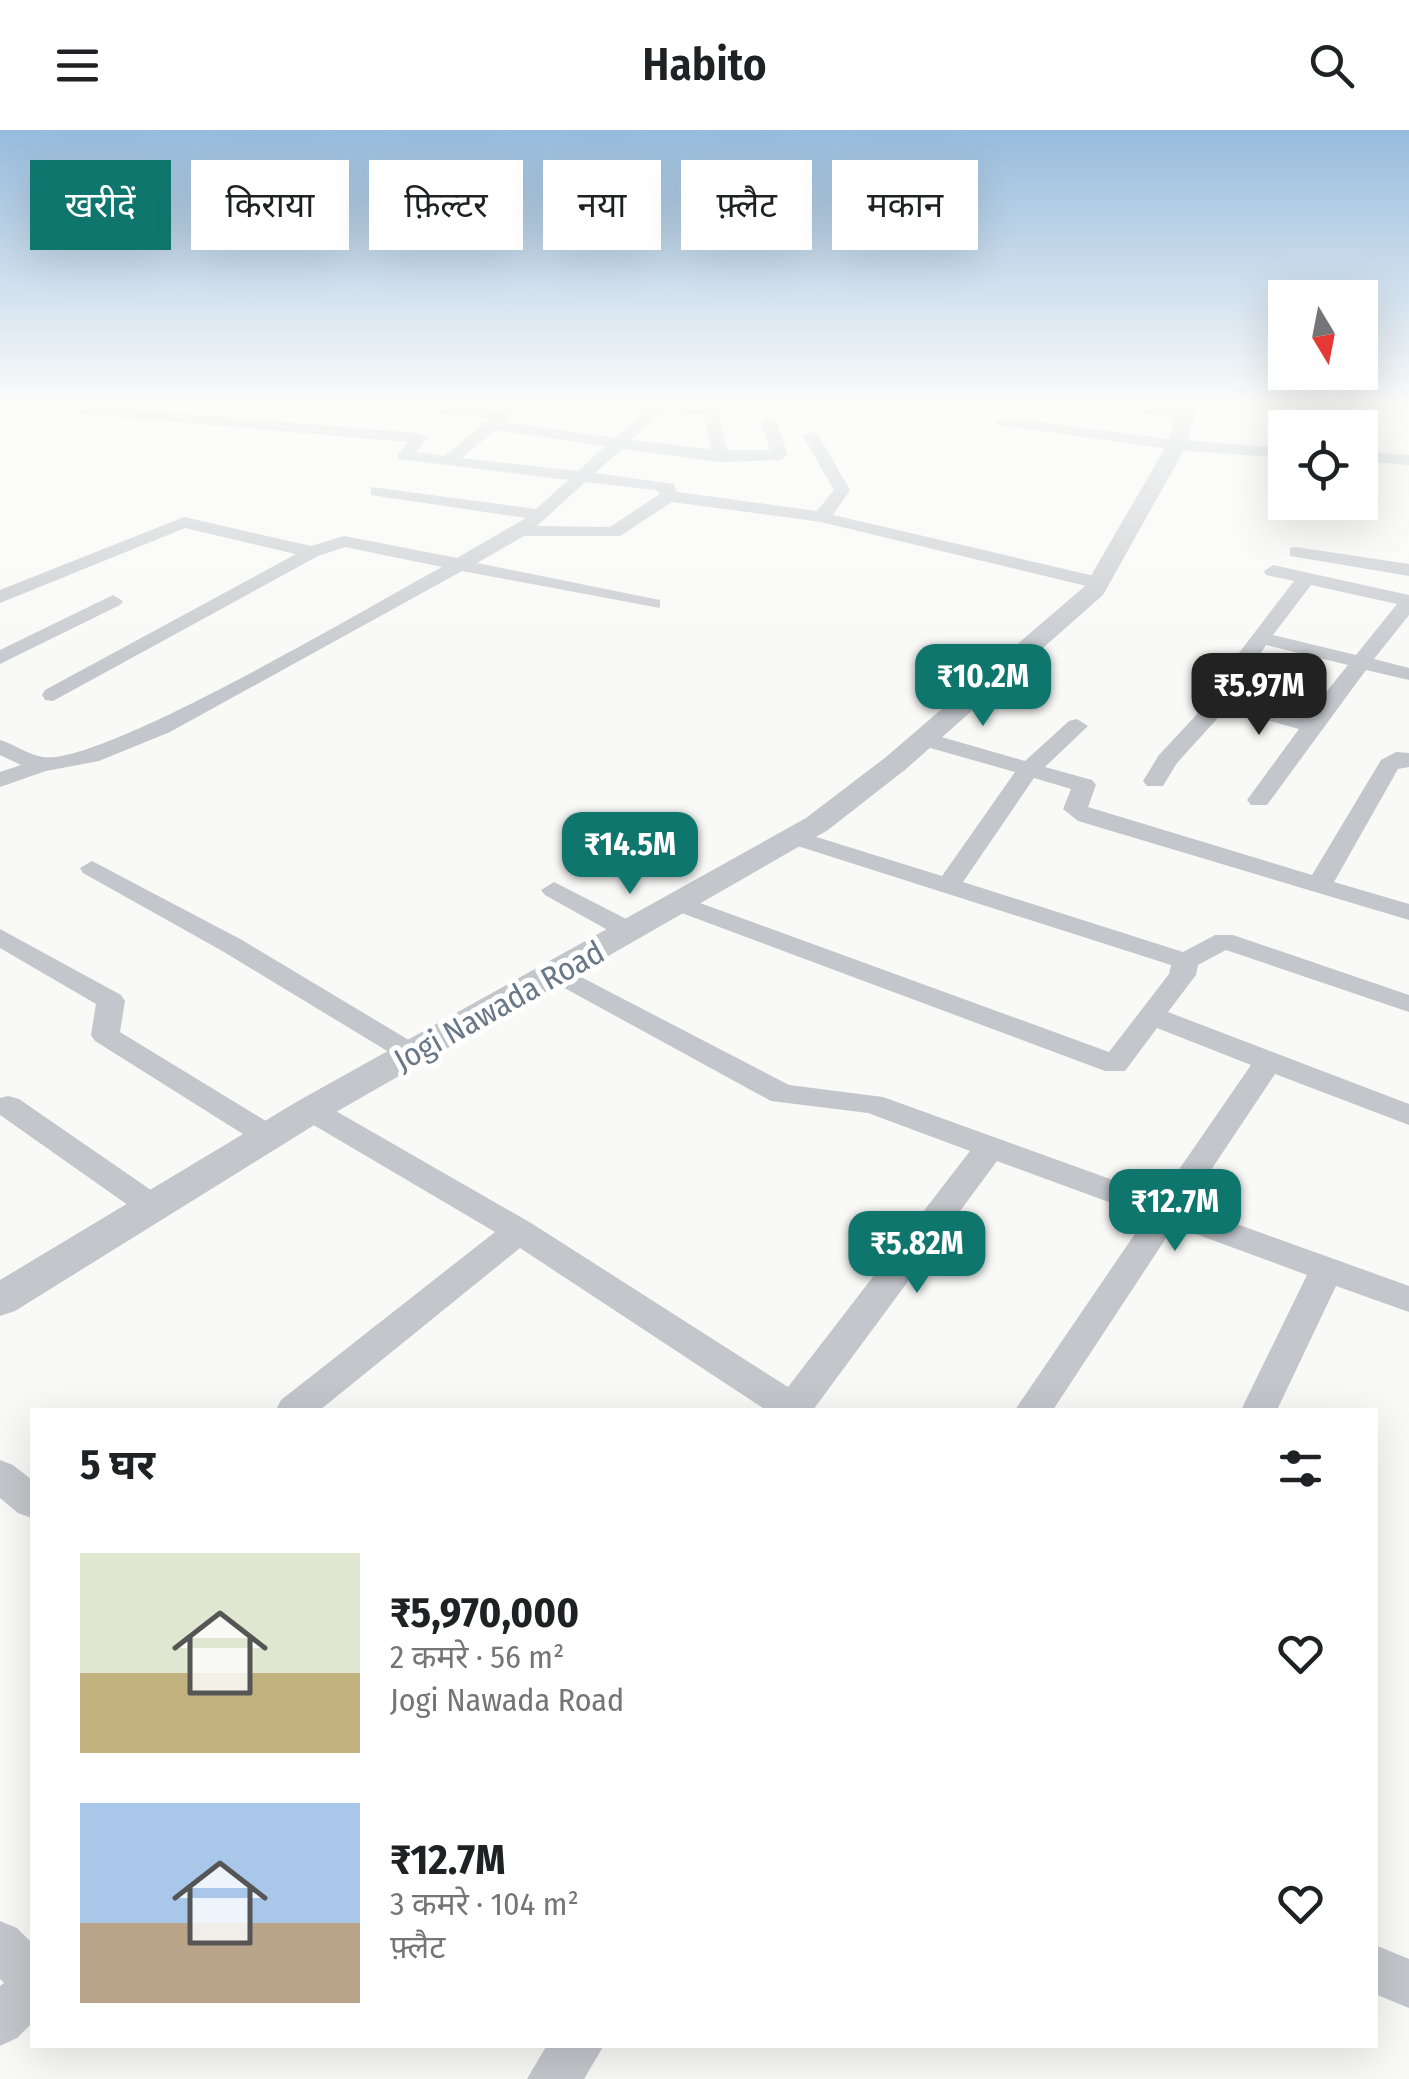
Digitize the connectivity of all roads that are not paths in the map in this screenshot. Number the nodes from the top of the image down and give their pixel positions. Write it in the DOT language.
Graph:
graph roads {
  1 [pos="398,494"];
  2 [pos="560,494"];
  3 [pos="841,494"];
  4 [pos="1145,494"];
  5 [pos="670,496"];
  6 [pos="537,514"];
  7 [pos="821,517"];
  8 [pos="521,531"];
  9 [pos="312,552"];
  10 [pos="1296,552"];
  11 [pos="461,565"];
  12 [pos="1409,570"];
  13 [pos="1273,572"];
  14 [pos="1306,578"];
  15 [pos="1099,582"];
  16 [pos="0,597"];
  17 [pos="113,601"];
  18 [pos="1409,601"];
  19 [pos="653,604"];
  20 [pos="1262,638"];
  21 [pos="0,658"];
  22 [pos="1363,662"];
  23 [pos="1409,674"];
  24 [pos="53,695"];
  25 [pos="1221,701"];
  26 [pos="1311,725"];
  27 [pos="1077,726"];
  28 [pos="924,739"];
  29 [pos="0,748"];
  30 [pos="1409,760"];
  31 [pos="41,765"];
  32 [pos="1029,769"];
  33 [pos="0,780"];
  34 [pos="1154,781"];
  35 [pos="1259,800"];
  36 [pos="794,837"];
  37 [pos="92,868"];
  38 [pos="1319,885"];
  39 [pos="948,886"];
  40 [pos="554,890"];
  41 [pos="680,904"];
  42 [pos="1407,908"];
  43 [pos="631,932"];
  44 [pos="0,937"];
  45 [pos="1185,961"];
  46 [pos="558,973"];
  47 [pos="1409,1004"];
  48 [pos="1152,1016"];
  49 [pos="412,1054"];
  50 [pos="1267,1063"];
  51 [pos="8,1106"];
  52 [pos="310,1110"];
  53 [pos="1409,1115"];
  54 [pos="268,1136"];
  55 [pos="991,1146"];
  56 [pos="152,1207"];
  57 [pos="1166,1210"];
  58 [pos="519,1231"];
  59 [pos="1327,1269"];
  60 [pos="1409,1299"];
  61 [pos="0,1300"];
  62 [pos="297,1408"];
  63 [pos="790,1408"];
  64 [pos="794,1408"];
  65 [pos="1034,1408"];
  66 [pos="1260,1408"];
  67 [pos="0,1476"];
  68 [pos="30,1500"];
  69 [pos="0,1945"];
  70 [pos="1378,1970"];
  71 [pos="30,1975"];
  72 [pos="1409,1984"];
  73 [pos="30,1991"];
  74 [pos="0,2021"];
  75 [pos="577,2048"];
  76 [pos="552,2079"];
  1 -- 6 [label="street"];
  2 -- 6 [label="street"];
  3 -- 7 [label="street"];
  4 -- 15 [label="street, Jogi Nawada Road"];
  5 -- 7 [label="street"];
  5 -- 8 [label="street"];
  6 -- 8 [label="street"];
  7 -- 15 [label="street"];
  8 -- 11 [label="street"];
  9 -- 11 [label="street"];
  9 -- 16 [label="street"];
  9 -- 24 [label="street"];
  10 -- 12 [label="street"];
  11 -- 19 [label="street"];
  11 -- 31 [label="street"];
  13 -- 14 [label="street"];
  14 -- 18 [label="street"];
  14 -- 20 [label="street"];
  15 -- 28 [label="street, Jogi Nawada Road"];
  17 -- 21 [label="street"];
  18 -- 22 [label="street"];
  20 -- 22 [label="street"];
  20 -- 25 [label="street"];
  22 -- 23 [label="street"];
  22 -- 26 [label="street"];
  25 -- 26 [label="street"];
  25 -- 34 [label="street"];
  26 -- 35 [label="street"];
  27 -- 32 [label="street"];
  28 -- 32 [label="street"];
  28 -- 36 [label="street, Jogi Nawada Road"];
  29 -- 31 [label="street"];
  30 -- 38 [label="street"];
  31 -- 33 [label="street"];
  32 -- 38 [label="street"];
  32 -- 39 [label="street"];
  36 -- 39 [label="street"];
  36 -- 41 [label="street, Jogi Nawada Road"];
  37 -- 49 [label="street"];
  38 -- 42 [label="street"];
  39 -- 45 [label="street"];
  40 -- 43 [label="street"];
  41 -- 43 [label="street, Jogi Nawada Road"];
  41 -- 48 [label="street"];
  43 -- 46 [label="street, Jogi Nawada Road"];
  44 -- 54 [label="street"];
  45 -- 47 [label="street"];
  45 -- 48 [label="street"];
  46 -- 49 [label="street, Jogi Nawada Road"];
  46 -- 55 [label="street"];
  48 -- 50 [label="street"];
  49 -- 52 [label="street, Jogi Nawada Road"];
  50 -- 53 [label="street"];
  50 -- 57 [label="street"];
  51 -- 56 [label="street"];
  52 -- 54 [label="street, Jogi Nawada Road"];
  52 -- 58 [label="street"];
  54 -- 56 [label="street, Jogi Nawada Road"];
  55 -- 57 [label="street"];
  55 -- 64 [label="street"];
  56 -- 61 [label="street, Jogi Nawada Road"];
  57 -- 59 [label="street"];
  57 -- 65 [label="street"];
  58 -- 62 [label="street"];
  58 -- 63 [label="street"];
  59 -- 60 [label="street"];
  59 -- 66 [label="street"];
  67 -- 68 [label="street"];
  69 -- 71 [label="street"];
  70 -- 72 [label="street"];
  73 -- 74 [label="street"];
  75 -- 76 [label="street"];
}
